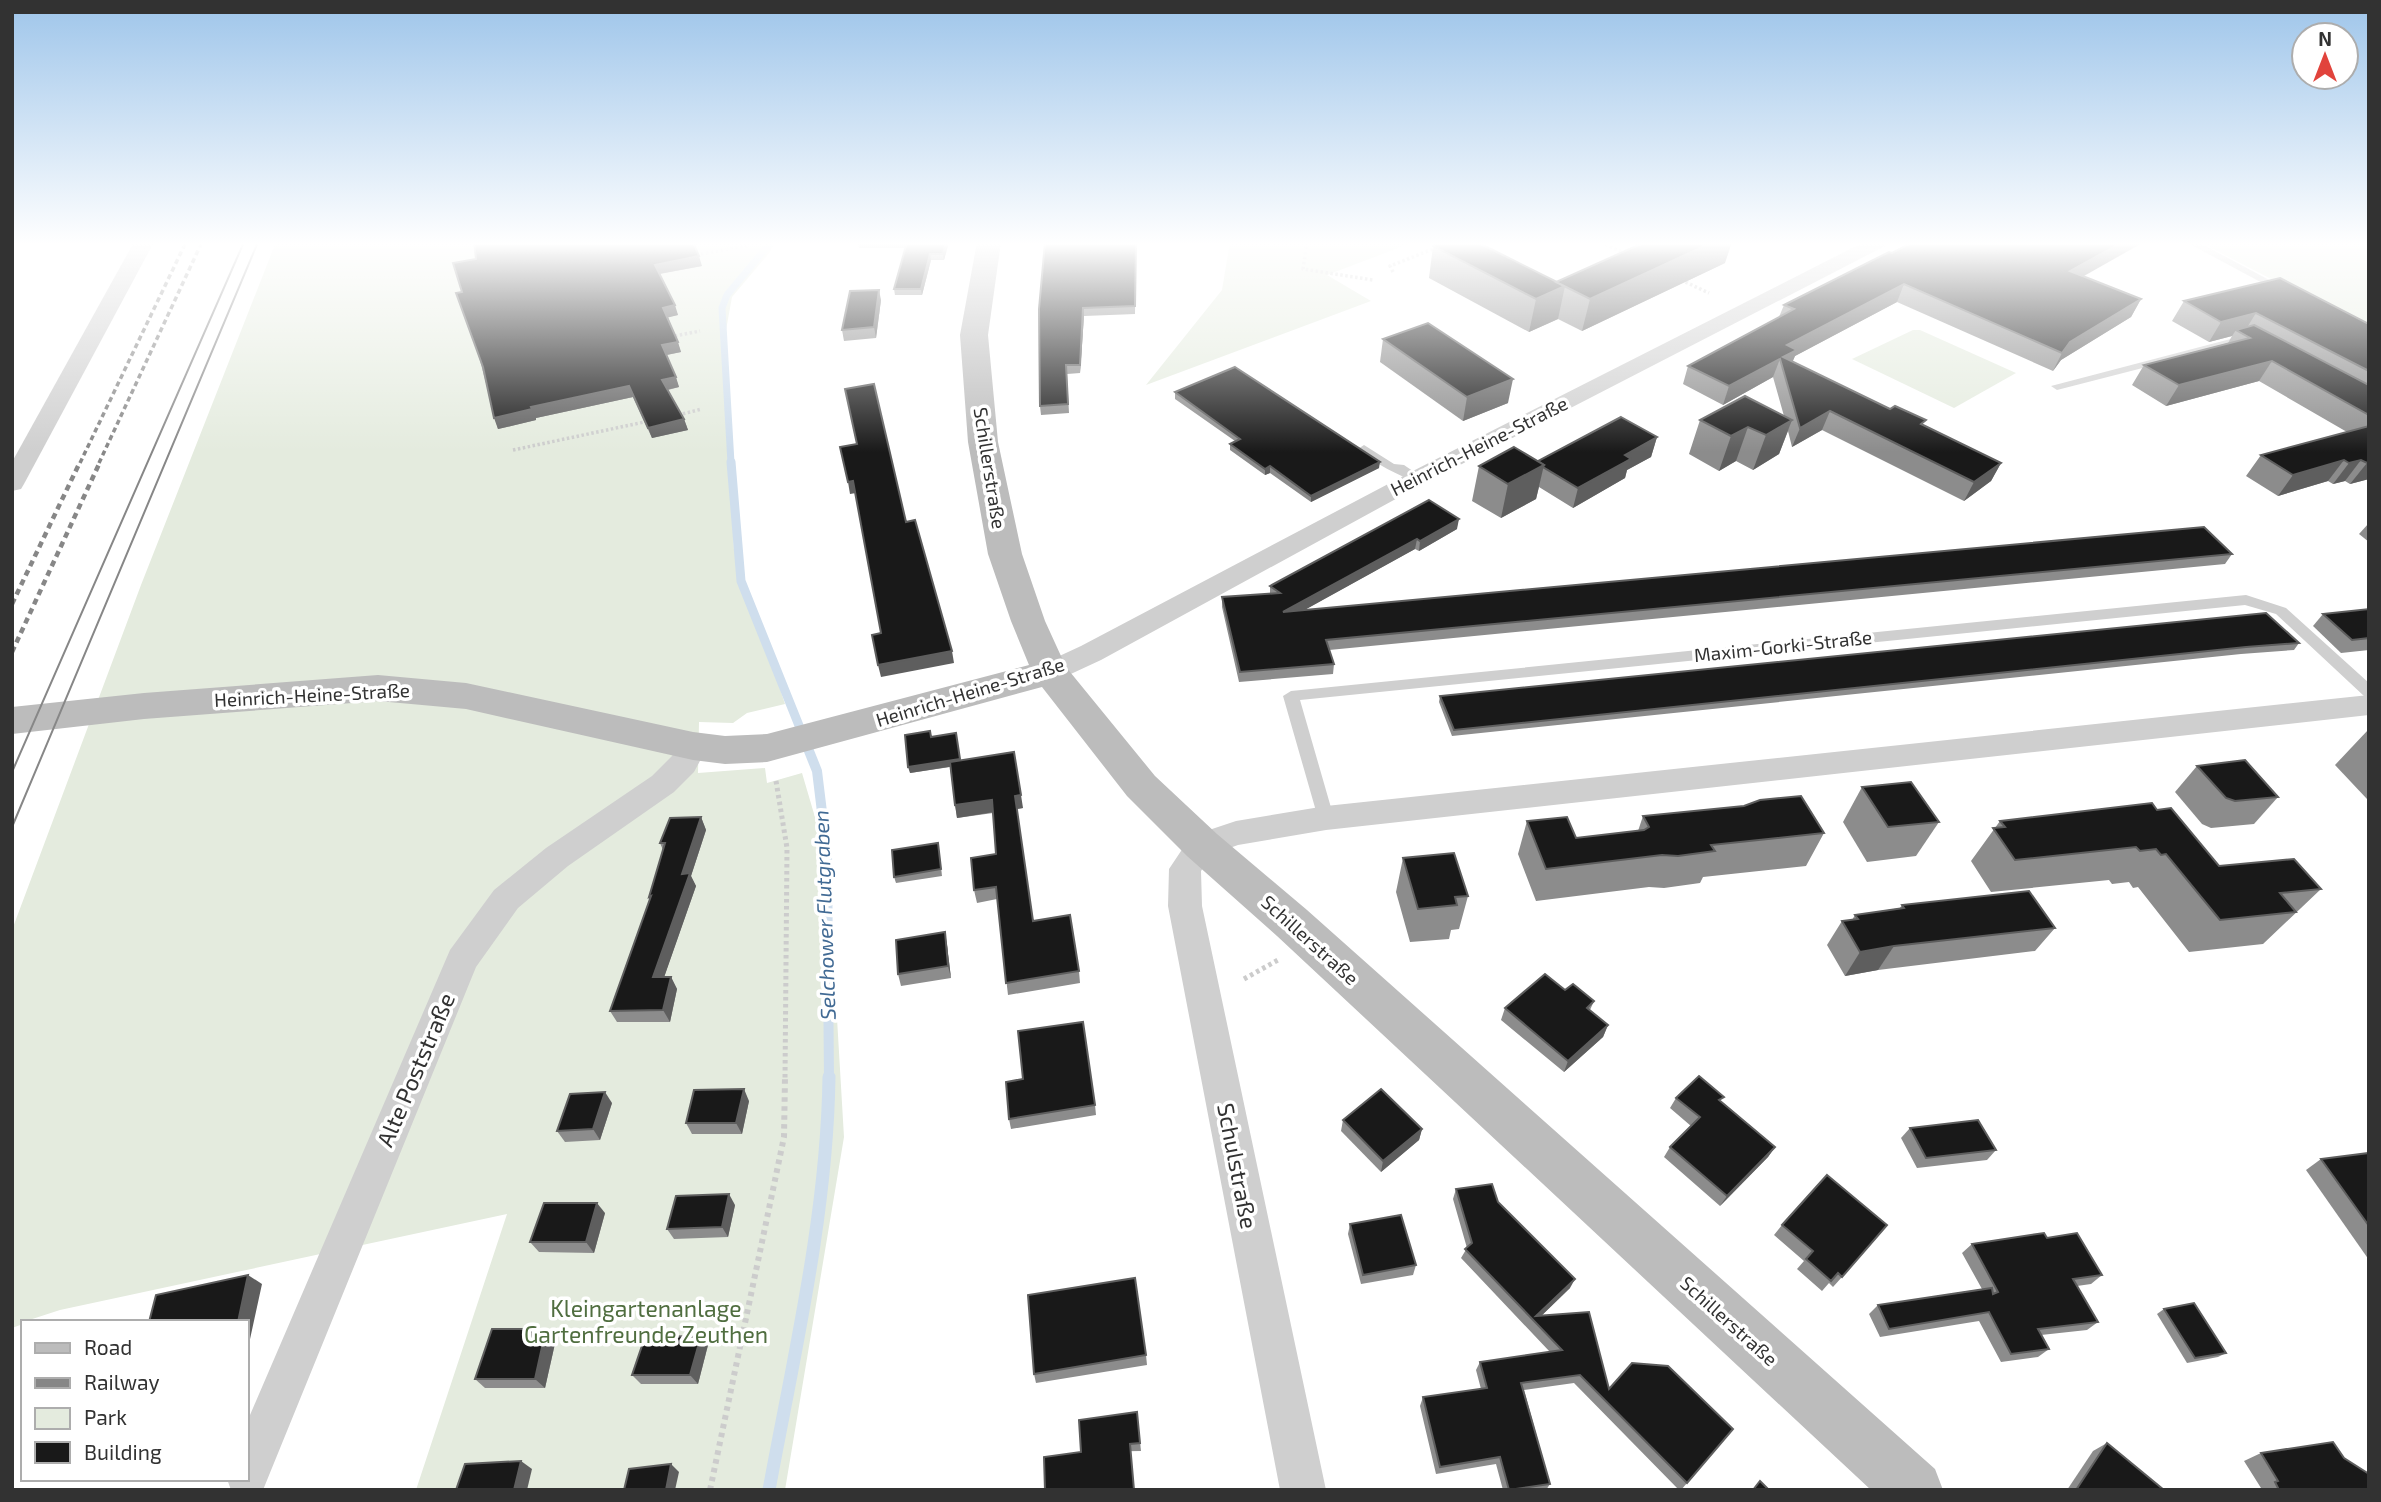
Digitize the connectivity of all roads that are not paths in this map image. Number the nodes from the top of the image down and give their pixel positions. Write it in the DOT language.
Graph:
graph roads {
  1 [pos="103,312"];
  2 [pos="978,312"];
  3 [pos="1741,312"];
  4 [pos="2263,351"];
  5 [pos="2057,386"];
  6 [pos="1364,449"];
  7 [pos="21,451"];
  8 [pos="1417,478"];
  9 [pos="12,484"];
  10 [pos="1050,671"];
  11 [pos="2369,692"];
  12 [pos="2369,705"];
  13 [pos="12,721"];
  14 [pos="693,746"];
  15 [pos="1326,818"];
  16 [pos="1202,845"];
  17 [pos="248,1472"];
  18 [pos="1303,1490"];
  19 [pos="1914,1490"];
  1 -- 7 [label="street"];
  2 -- 10 [label="street, Schillerstraße"];
  3 -- 8 [label="street, Heinrich-Heine-Straße"];
  4 -- 5 [label="lane"];
  6 -- 8 [label="lane"];
  7 -- 9 [label="street"];
  8 -- 10 [label="street, Heinrich-Heine-Straße"];
  10 -- 14 [label="street, Heinrich-Heine-Straße"];
  10 -- 16 [label="street, Schillerstraße"];
  11 -- 15 [label="lane, Maxim-Gorki-Straße"];
  12 -- 15 [label="street"];
  13 -- 14 [label="street, Heinrich-Heine-Straße"];
  14 -- 17 [label="street, Alte Poststraße"];
  15 -- 16 [label="street"];
  16 -- 18 [label="street, Schulstraße"];
  16 -- 19 [label="street, Schillerstraße"];
}
